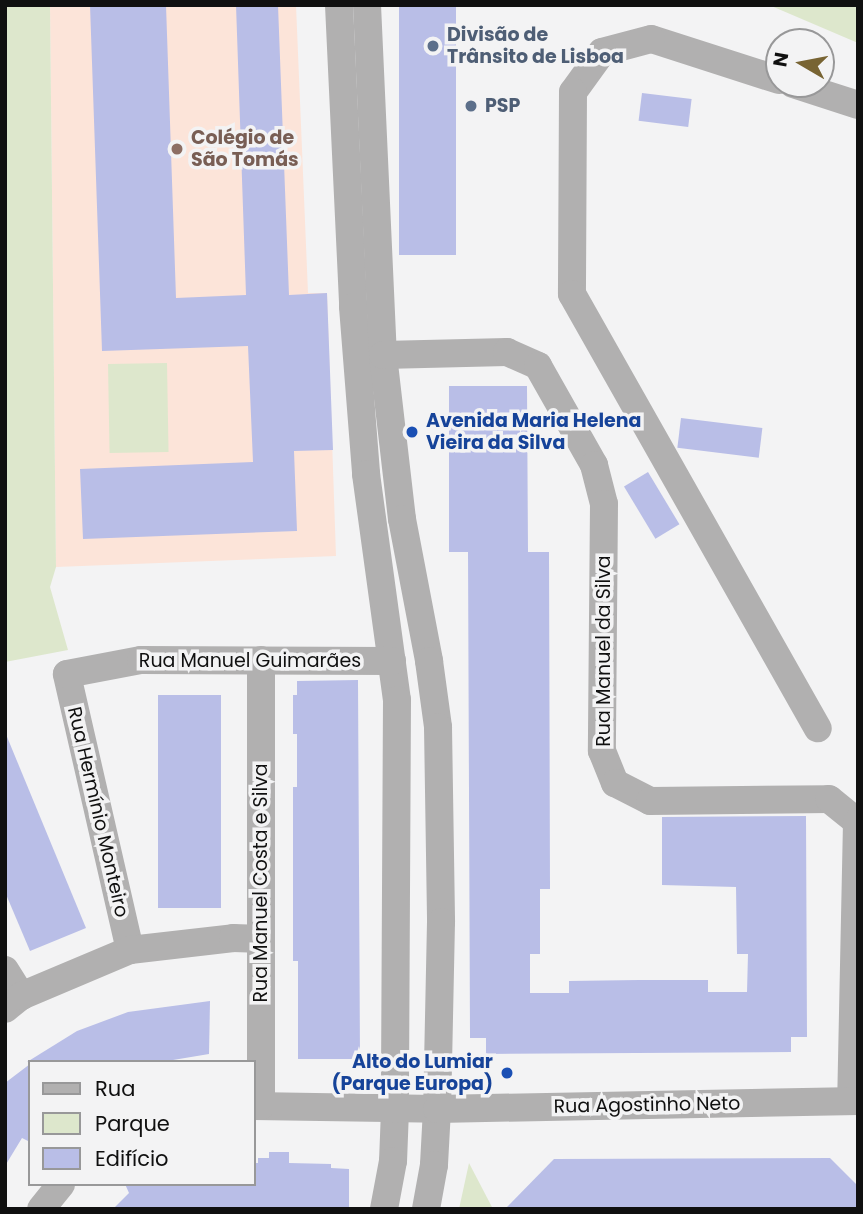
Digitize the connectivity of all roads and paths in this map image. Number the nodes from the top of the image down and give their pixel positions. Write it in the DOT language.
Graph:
graph roads {
  1 [pos="339,5"];
  2 [pos="367,5"];
  3 [pos="765,76"];
  4 [pos="835,98"];
  5 [pos="858,105"];
  6 [pos="383,355"];
  7 [pos="261,660"];
  8 [pos="392,661"];
  9 [pos="67,674"];
  10 [pos="818,728"];
  11 [pos="830,799"];
  12 [pos="858,799"];
  13 [pos="260,939"];
  14 [pos="130,950"];
  15 [pos="5,970"];
  16 [pos="13,1002"];
  17 [pos="855,1101"];
  18 [pos="257,1106"];
  19 [pos="437,1109"];
  20 [pos="395,1110"];
  21 [pos="59,1186"];
  22 [pos="41,1209"];
  23 [pos="384,1209"];
  24 [pos="426,1209"];
  1 -- 8 [label="street"];
  2 -- 6 [label="street"];
  3 -- 10 [label="street"];
  4 -- 5 [label="street"];
  6 -- 11 [label="street, Rua Manuel da Silva"];
  6 -- 19 [label="street"];
  7 -- 8 [label="street, Rua Manuel Guimarães"];
  7 -- 9 [label="street, Rua Manuel Guimarães"];
  7 -- 13 [label="street, Rua Manuel Costa e Silva"];
  8 -- 20 [label="street"];
  9 -- 14 [label="street, Rua Hermínio Monteiro"];
  11 -- 12 [label="street, Rua Manuel da Silva"];
  11 -- 17 [label="street"];
  13 -- 14 [label="street"];
  13 -- 18 [label="street, Rua Manuel Costa e Silva"];
  14 -- 16 [label="street"];
  15 -- 16 [label="street"];
  17 -- 19 [label="street, Rua Agostinho Neto"];
  18 -- 20 [label="street, Rua Agostinho Neto"];
  19 -- 20 [label="street, Rua Agostinho Neto"];
  19 -- 24 [label="street"];
  20 -- 23 [label="street"];
  21 -- 22 [label="street"];
}
